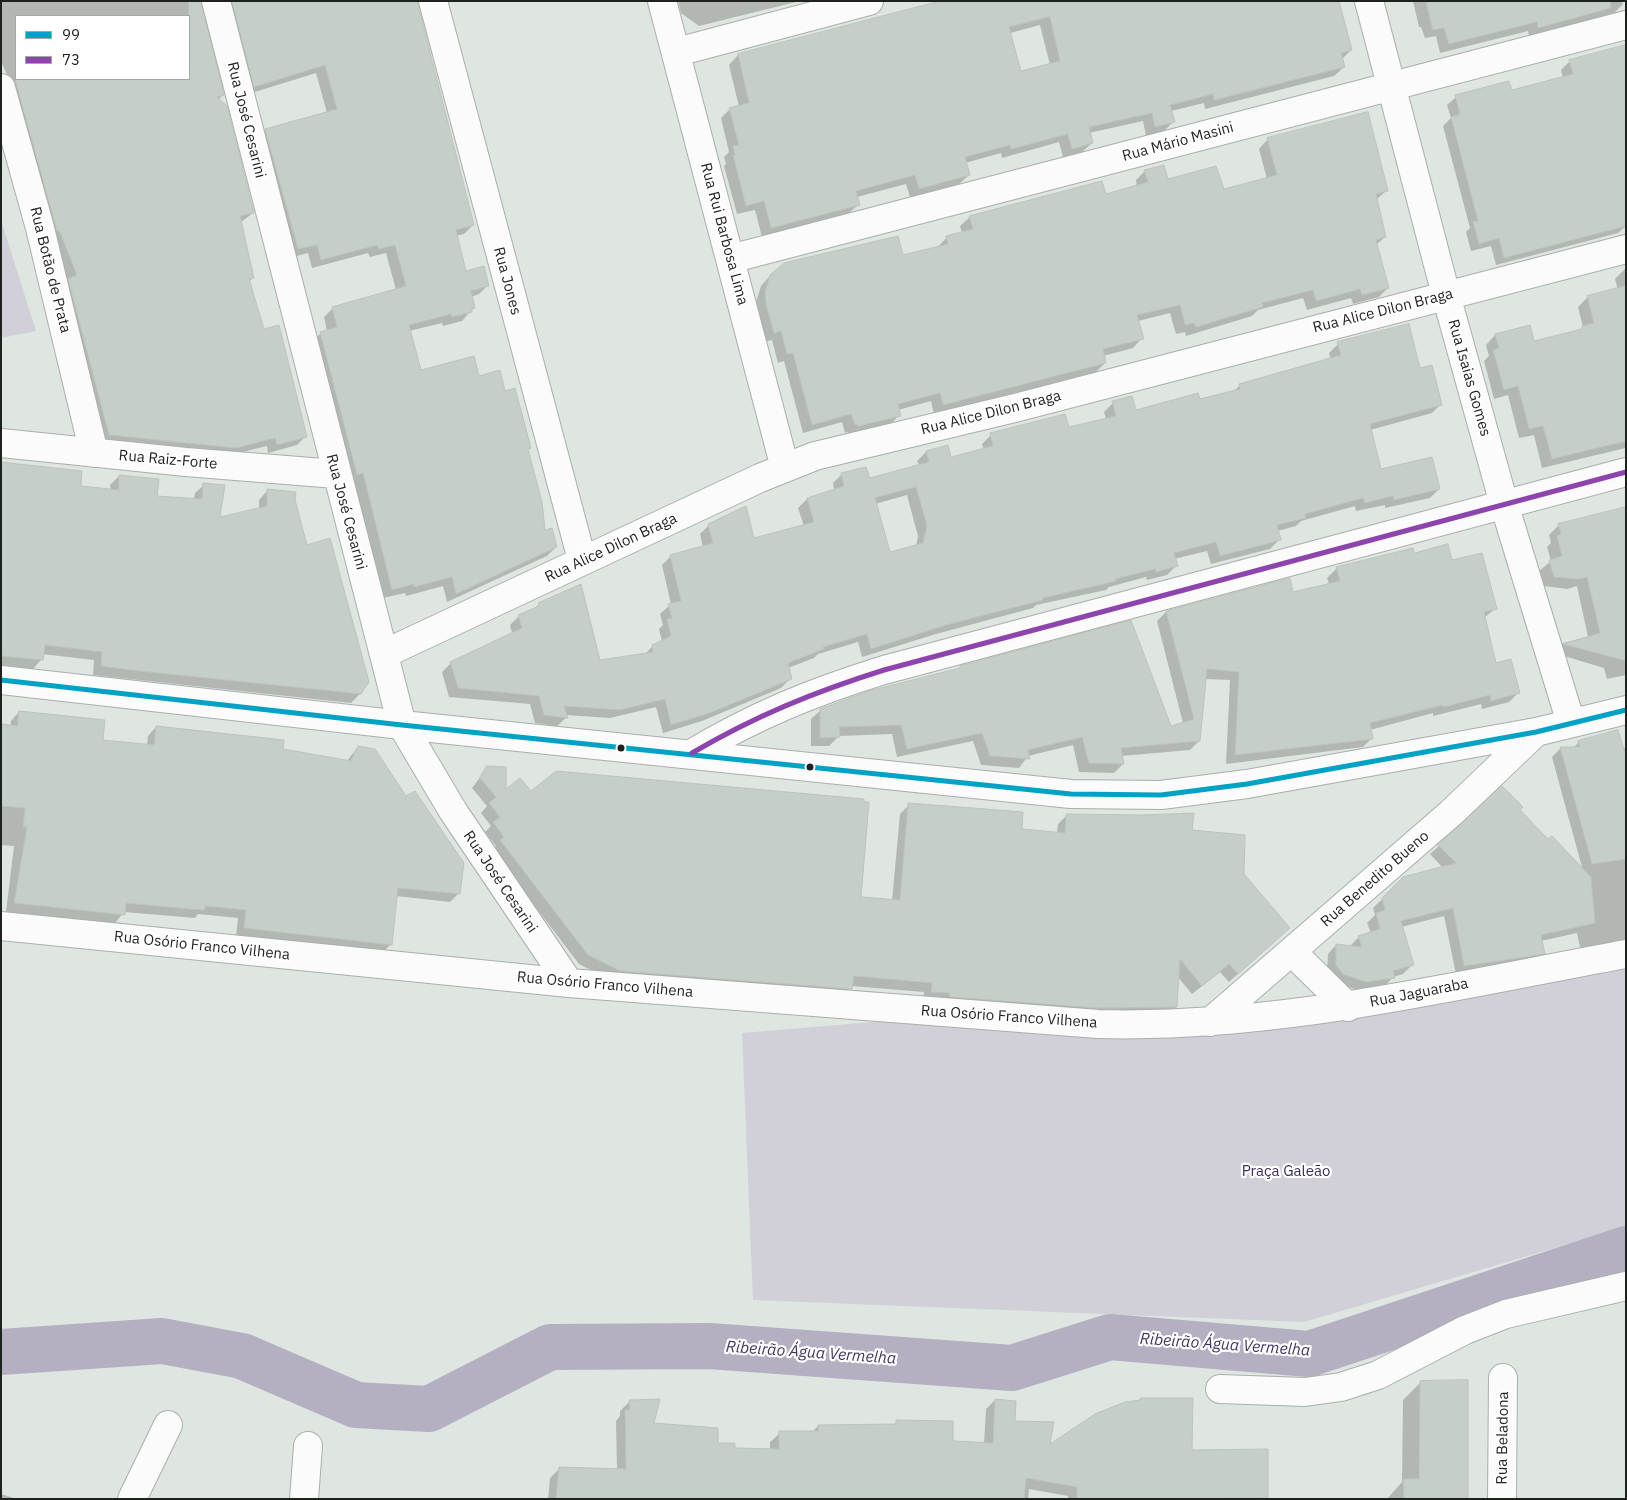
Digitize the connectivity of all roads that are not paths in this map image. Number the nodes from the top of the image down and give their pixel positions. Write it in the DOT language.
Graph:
graph roads {
  1 [pos="216,1"];
  2 [pos="433,1"];
  3 [pos="662,1"];
  4 [pos="869,1"];
  5 [pos="1369,1"];
  6 [pos="1626,25"];
  7 [pos="677,52"];
  8 [pos="1391,86"];
  9 [pos="1,88"];
  10 [pos="1626,249"];
  11 [pos="730,259"];
  12 [pos="1446,295"];
  13 [pos="1,443"];
  14 [pos="94,453"];
  15 [pos="785,468"];
  16 [pos="1626,472"];
  17 [pos="336,474"];
  18 [pos="1504,504"];
  19 [pos="582,560"];
  20 [pos="384,654"];
  21 [pos="1,680"];
  22 [pos="1626,710"];
  23 [pos="1571,723"];
  24 [pos="402,725"];
  25 [pos="1536,732"];
  26 [pos="691,754"];
  27 [pos="1,926"];
  28 [pos="1292,952"];
  29 [pos="1626,954"];
  30 [pos="569,983"];
  31 [pos="1348,1007"];
  32 [pos="1210,1022"];
  33 [pos="1626,1286"];
  34 [pos="1503,1378"];
  35 [pos="1220,1389"];
  36 [pos="168,1425"];
  37 [pos="308,1446"];
  38 [pos="132,1499"];
  39 [pos="304,1499"];
  40 [pos="1502,1499"];
  1 -- 17 [label="street, Rua José Cesarini"];
  2 -- 19 [label="street, Rua Jones"];
  3 -- 7 [label="street, Rua Rui Barbosa Lima"];
  4 -- 7 [label="street"];
  5 -- 8 [label="street, Rua Isaias Gomes"];
  6 -- 8 [label="street, Rua Mário Masini"];
  7 -- 11 [label="street, Rua Rui Barbosa Lima"];
  8 -- 11 [label="street, Rua Mário Masini"];
  8 -- 12 [label="street, Rua Isaias Gomes"];
  9 -- 14 [label="street, Rua Botão de Prata"];
  10 -- 12 [label="street, Rua Alice Dilon Braga"];
  11 -- 15 [label="street, Rua Rui Barbosa Lima"];
  12 -- 15 [label="street, Rua Alice Dilon Braga"];
  12 -- 18 [label="street, Rua Isaias Gomes"];
  13 -- 14 [label="street, Rua Raiz-Forte"];
  14 -- 17 [label="street, Rua Raiz-Forte"];
  15 -- 19 [label="street, Rua Alice Dilon Braga"];
  16 -- 18 [label="street"];
  17 -- 20 [label="street, Rua José Cesarini"];
  18 -- 23 [label="street, Rua Isaias Gomes"];
  18 -- 26 [label="street"];
  19 -- 20 [label="street, Rua Alice Dilon Braga"];
  20 -- 24 [label="street, Rua José Cesarini"];
  21 -- 24 [label="street"];
  22 -- 23 [label="street"];
  23 -- 25 [label="street"];
  24 -- 26 [label="street"];
  24 -- 30 [label="street, Rua José Cesarini"];
  25 -- 26 [label="street"];
  25 -- 28 [label="street, Rua Benedito Bueno"];
  27 -- 30 [label="street, Rua Osório Franco Vilhena"];
  28 -- 31 [label="street"];
  28 -- 32 [label="street, Rua Benedito Bueno"];
  29 -- 31 [label="street, Rua Jaguaraba"];
  30 -- 32 [label="street, Rua Osório Franco Vilhena"];
  31 -- 32 [label="street, Rua Jaguaraba"];
  33 -- 35 [label="street"];
  34 -- 40 [label="street, Rua Beladona"];
  36 -- 38 [label="street"];
  37 -- 39 [label="street"];
}
